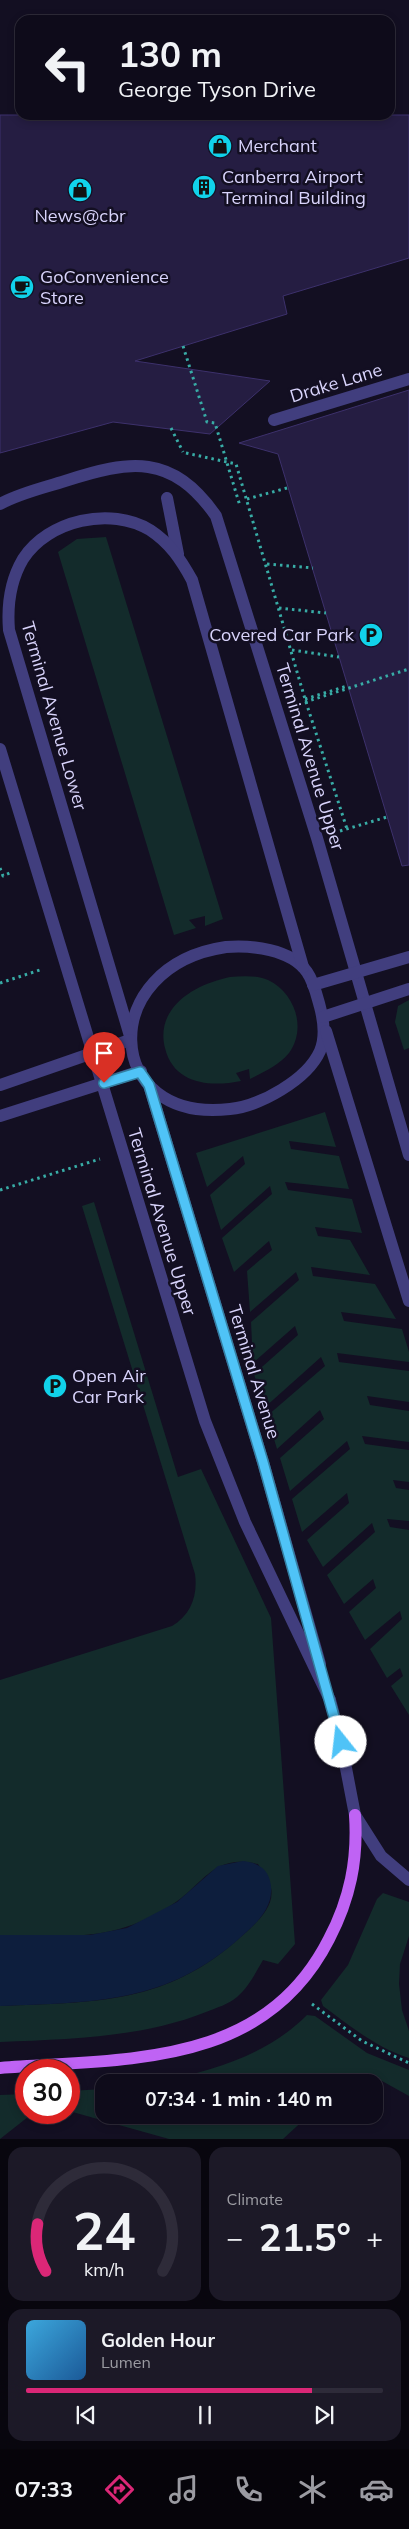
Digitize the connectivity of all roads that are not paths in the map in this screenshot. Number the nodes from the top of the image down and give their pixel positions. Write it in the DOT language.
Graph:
graph roads {
  1 [pos="409,379"];
  2 [pos="274,420"];
  3 [pos="167,498"];
  4 [pos="0,504"];
  5 [pos="178,556"];
  6 [pos="0,749"];
  7 [pos="409,957"];
  8 [pos="303,967"];
  9 [pos="313,984"];
  10 [pos="409,989"];
  11 [pos="324,1022"];
  12 [pos="130,1038"];
  13 [pos="140,1072"];
  14 [pos="0,1085"];
  15 [pos="149,1085"];
  16 [pos="0,1116"];
  17 [pos="409,1155"];
  18 [pos="409,1300"];
  19 [pos="196,1389"];
  20 [pos="330,1700"];
  21 [pos="355,1815"];
  22 [pos="409,1880"];
  23 [pos="0,2068"];
  1 -- 2 [label="street, Drake Lane"];
  3 -- 5 [label="street"];
  4 -- 17 [label="street, Terminal Avenue Upper"];
  5 -- 8 [label="street, Terminal Avenue Lower"];
  5 -- 12 [label="street, Terminal Avenue Lower"];
  6 -- 19 [label="street, Terminal Avenue Upper"];
  7 -- 9 [label="street"];
  8 -- 9 [label="street"];
  8 -- 12 [label="street"];
  9 -- 11 [label="street"];
  10 -- 11 [label="street"];
  11 -- 15 [label="street"];
  11 -- 18 [label="street"];
  12 -- 13 [label="street"];
  12 -- 14 [label="street"];
  13 -- 15 [label="street"];
  13 -- 16 [label="street"];
  15 -- 20 [label="street, Terminal Avenue"];
  19 -- 20 [label="street, Terminal Avenue"];
  20 -- 21 [label="street, Terminal Avenue"];
  21 -- 22 [label="street, Terminal Avenue"];
  21 -- 23 [label="main road"];
}
